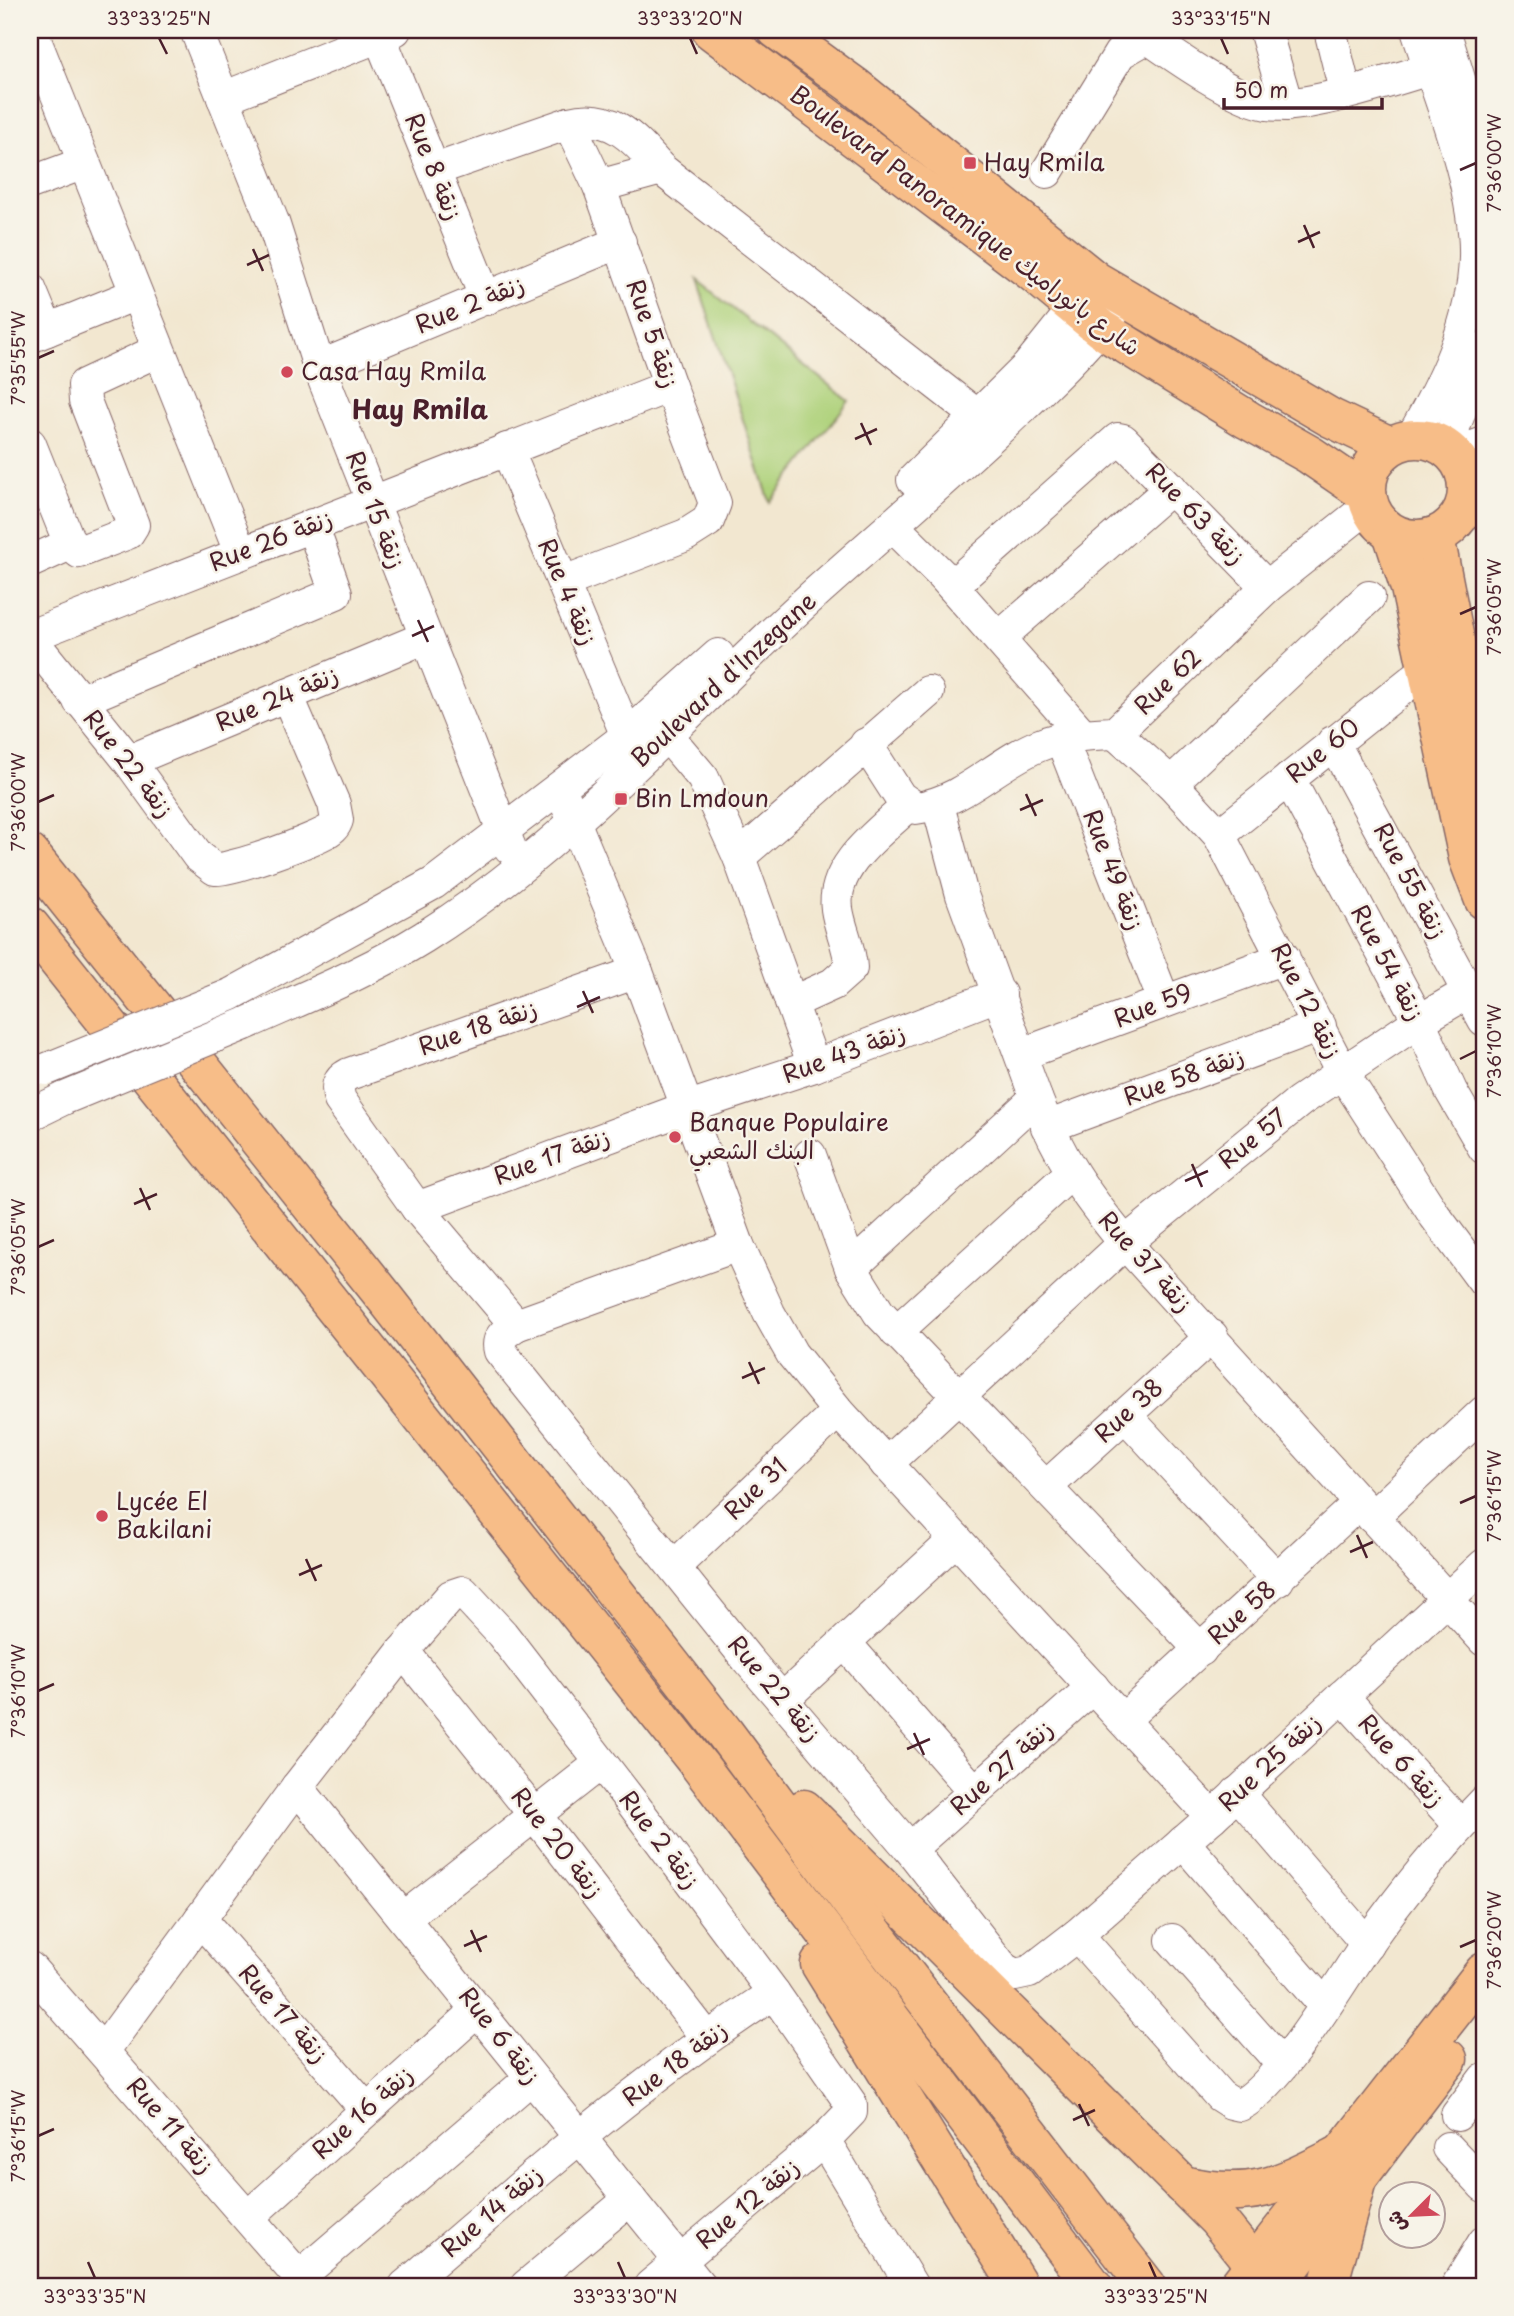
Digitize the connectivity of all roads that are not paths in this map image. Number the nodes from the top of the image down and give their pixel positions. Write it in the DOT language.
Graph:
graph roads {
  1 [pos="31,30"];
  2 [pos="196,30"];
  3 [pos="710,30"];
  4 [pos="777,30"];
  5 [pos="1265,30"];
  6 [pos="1330,30"];
  7 [pos="1418,30"];
  8 [pos="1444,30"];
  9 [pos="1154,32"];
  10 [pos="387,33"];
  11 [pos="1442,65"];
  12 [pos="1345,92"];
  13 [pos="223,98"];
  14 [pos="1287,106"];
  15 [pos="569,123"];
  16 [pos="1484,160"];
  17 [pos="84,163"];
  18 [pos="661,169"];
  19 [pos="434,170"];
  20 [pos="1047,172"];
  21 [pos="30,184"];
  22 [pos="599,186"];
  23 [pos="620,242"];
  24 [pos="30,289"];
  25 [pos="136,294"];
  26 [pos="486,299"];
  27 [pos="1099,304"];
  28 [pos="38,333"];
  29 [pos="1484,348"];
  30 [pos="157,351"];
  31 [pos="319,367"];
  32 [pos="670,386"];
  33 [pos="979,417"];
  34 [pos="30,444"];
  35 [pos="507,449"];
  36 [pos="1448,456"];
  37 [pos="38,483"];
  38 [pos="1171,488"];
  39 [pos="373,503"];
  40 [pos="1376,511"];
  41 [pos="312,525"];
  42 [pos="893,526"];
  43 [pos="1435,537"];
  44 [pos="70,544"];
  45 [pos="240,552"];
  46 [pos="30,562"];
  47 [pos="564,582"];
  48 [pos="952,586"];
  49 [pos="1267,587"];
  50 [pos="1369,597"];
  51 [pos="30,637"];
  52 [pos="424,638"];
  53 [pos="999,638"];
  54 [pos="1428,668"];
  55 [pos="928,692"];
  56 [pos="287,695"];
  57 [pos="79,702"];
  58 [pos="1115,733"];
  59 [pos="666,734"];
  60 [pos="627,736"];
  61 [pos="1071,736"];
  62 [pos="1333,742"];
  63 [pos="866,744"];
  64 [pos="130,761"];
  65 [pos="1289,779"];
  66 [pos="1171,783"];
  67 [pos="560,788"];
  68 [pos="1484,788"];
  69 [pos="924,805"];
  70 [pos="576,821"];
  71 [pos="501,830"];
  72 [pos="1219,835"];
  73 [pos="30,854"];
  74 [pos="739,857"];
  75 [pos="520,868"];
  76 [pos="1484,900"];
  77 [pos="30,926"];
  78 [pos="1284,958"];
  79 [pos="637,972"];
  80 [pos="1000,994"];
  81 [pos="1479,999"];
  82 [pos="1164,1001"];
  83 [pos="791,1003"];
  84 [pos="1419,1021"];
  85 [pos="1320,1026"];
  86 [pos="1022,1054"];
  87 [pos="814,1066"];
  88 [pos="38,1072"];
  89 [pos="1342,1072"];
  90 [pos="1036,1098"];
  91 [pos="686,1108"];
  92 [pos="30,1115"];
  93 [pos="1047,1127"];
  94 [pos="1484,1148"];
  95 [pos="810,1155"];
  96 [pos="1070,1174"];
  97 [pos="417,1208"];
  98 [pos="1125,1243"];
  99 [pos="738,1245"];
  100 [pos="851,1268"];
  101 [pos="1484,1282"];
  102 [pos="516,1325"];
  103 [pos="896,1332"];
  104 [pos="1212,1336"];
  105 [pos="958,1395"];
  106 [pos="838,1411"];
  107 [pos="1484,1412"];
  108 [pos="1125,1415"];
  109 [pos="886,1464"];
  110 [pos="1046,1487"];
  111 [pos="1366,1510"];
  112 [pos="956,1539"];
  113 [pos="1484,1565"];
  114 [pos="674,1567"];
  115 [pos="1278,1580"];
  116 [pos="1448,1599"];
  117 [pos="1484,1640"];
  118 [pos="845,1643"];
  119 [pos="1200,1650"];
  120 [pos="403,1651"];
  121 [pos="1093,1687"];
  122 [pos="1342,1696"];
  123 [pos="782,1700"];
  124 [pos="1123,1720"];
  125 [pos="724,1732"];
  126 [pos="601,1763"];
  127 [pos="699,1765"];
  128 [pos="297,1787"];
  129 [pos="975,1792"];
  130 [pos="1237,1793"];
  131 [pos="1484,1802"];
  132 [pos="535,1815"];
  133 [pos="1212,1816"];
  134 [pos="1461,1826"];
  135 [pos="1183,1842"];
  136 [pos="910,1849"];
  137 [pos="404,1918"];
  138 [pos="200,1919"];
  139 [pos="1077,1935"];
  140 [pos="1172,1940"];
  141 [pos="1367,1944"];
  142 [pos="1051,1956"];
  143 [pos="30,1968"];
  144 [pos="1484,1972"];
  145 [pos="774,1993"];
  146 [pos="1325,2006"];
  147 [pos="478,2010"];
  148 [pos="1484,2012"];
  149 [pos="707,2038"];
  150 [pos="104,2050"];
  151 [pos="1283,2064"];
  152 [pos="531,2078"];
  153 [pos="1484,2079"];
  154 [pos="366,2109"];
  155 [pos="1457,2115"];
  156 [pos="834,2130"];
  157 [pos="579,2138"];
  158 [pos="1448,2148"];
  159 [pos="1348,2166"];
  160 [pos="1182,2185"];
  161 [pos="1484,2186"];
  162 [pos="630,2199"];
  163 [pos="248,2217"];
  164 [pos="1484,2242"];
  165 [pos="680,2260"];
  166 [pos="1260,2281"];
  167 [pos="303,2282"];
  168 [pos="405,2286"];
  169 [pos="526,2286"];
  170 [pos="650,2286"];
  171 [pos="700,2286"];
  172 [pos="912,2286"];
  173 [pos="1019,2286"];
  174 [pos="1093,2286"];
  175 [pos="1147,2286"];
  176 [pos="1328,2286"];
  177 [pos="1457,2286"];
  1 -- 17 [label="street"];
  2 -- 13 [label="street, Rue 15 زنقة"];
  3 -- 27 [label="main road, Boulevard Panoramique شارع بانوراميك"];
  4 -- 27 [label="main road, Boulevard Panoramique شارع بانوراميك"];
  5 -- 14 [label="street"];
  6 -- 12 [label="street"];
  7 -- 11 [label="street"];
  8 -- 11 [label="street"];
  9 -- 14 [label="street"];
  9 -- 20 [label="street"];
  10 -- 13 [label="street"];
  10 -- 19 [label="street, Rue 8 زنقة"];
  11 -- 12 [label="street"];
  11 -- 16 [label="street"];
  11 -- 36 [label="street"];
  12 -- 14 [label="street"];
  13 -- 31 [label="street, Rue 15 زنقة"];
  15 -- 18 [label="street"];
  15 -- 19 [label="street"];
  15 -- 22 [label="street, Rue 5 زنقة"];
  17 -- 21 [label="street"];
  17 -- 25 [label="street"];
  18 -- 22 [label="street"];
  18 -- 33 [label="street"];
  19 -- 26 [label="street, Rue 8 زنقة"];
  22 -- 23 [label="street, Rue 5 زنقة"];
  23 -- 26 [label="street, Rue 2 زنقة"];
  23 -- 32 [label="street, Rue 5 زنقة"];
  24 -- 28 [label="street"];
  25 -- 28 [label="street"];
  25 -- 30 [label="street"];
  26 -- 31 [label="street, Rue 2 زنقة"];
  27 -- 33 [label="street, Boulevard d'Inzegane"];
  27 -- 36 [label="main road, Boulevard Panoramique شارع بانوراميك"];
  27 -- 40 [label="main road, Boulevard Panoramique شارع بانوراميك"];
  27 -- 42 [label="street, Boulevard d'Inzegane"];
  29 -- 36 [label="street"];
  30 -- 44 [label="street"];
  30 -- 45 [label="street"];
  31 -- 39 [label="street, Rue 15 زنقة"];
  32 -- 35 [label="street, Rue 26 زنقة"];
  32 -- 47 [label="street, Rue 5 زنقة"];
  33 -- 60 [label="street, Boulevard d'Inzegane"];
  34 -- 37 [label="street"];
  35 -- 39 [label="street, Rue 26 زنقة"];
  35 -- 47 [label="street, Rue 4 زنقة"];
  36 -- 40 [label="main road"];
  36 -- 43 [label="main road"];
  37 -- 44 [label="street"];
  38 -- 48 [label="street, Rue 63 زنقة"];
  38 -- 49 [label="street, Rue 63 زنقة"];
  38 -- 53 [label="street"];
  39 -- 41 [label="street, Rue 26 زنقة"];
  39 -- 52 [label="street, Rue 15 زنقة"];
  40 -- 43 [label="main road"];
  40 -- 49 [label="street, Rue 62"];
  40 -- 54 [label="main road"];
  41 -- 45 [label="street, Rue 26 زنقة"];
  41 -- 57 [label="street"];
  42 -- 48 [label="street, Rue 49 زنقة"];
  42 -- 59 [label="street, Boulevard d'Inzegane"];
  43 -- 68 [label="main road"];
  44 -- 46 [label="street"];
  45 -- 51 [label="street, Rue 26 زنقة"];
  47 -- 60 [label="street, Rue 4 زنقة"];
  48 -- 53 [label="street, Rue 49 زنقة"];
  49 -- 58 [label="street, Rue 62"];
  50 -- 66 [label="street"];
  51 -- 57 [label="street, Rue 22 زنقة"];
  52 -- 56 [label="street, Rue 24 زنقة"];
  52 -- 71 [label="street, Rue 15 زنقة"];
  53 -- 61 [label="street, Rue 49 زنقة"];
  54 -- 62 [label="street, Rue 60"];
  54 -- 76 [label="main road"];
  55 -- 63 [label="street"];
  56 -- 64 [label="street, Rue 24 زنقة"];
  56 -- 64 [label="street, Rue 22 زنقة"];
  57 -- 64 [label="street, Rue 22 زنقة"];
  58 -- 61 [label="street, Rue 62"];
  58 -- 66 [label="street, Rue 12 زنقة"];
  59 -- 70 [label="street, Boulevard d'Inzegane"];
  59 -- 74 [label="street"];
  60 -- 67 [label="street, Boulevard d'Inzegane"];
  61 -- 69 [label="street, Rue 62"];
  61 -- 82 [label="street, Rue 49 زنقة"];
  62 -- 65 [label="street, Rue 60"];
  62 -- 81 [label="street, Rue 55 زنقة"];
  63 -- 69 [label="street"];
  63 -- 74 [label="street"];
  65 -- 72 [label="street, Rue 60"];
  65 -- 84 [label="street, Rue 54 زنقة"];
  66 -- 72 [label="street, Rue 12 زنقة"];
  67 -- 70 [label="street"];
  67 -- 71 [label="street, Boulevard d'Inzegane"];
  69 -- 80 [label="street, Rue 37 زنقة"];
  69 -- 83 [label="street, Rue 62"];
  70 -- 75 [label="street, Boulevard d'Inzegane"];
  70 -- 79 [label="street"];
  71 -- 75 [label="street, Rue 15 زنقة"];
  71 -- 88 [label="street, Boulevard d'Inzegane, bridge"];
  72 -- 78 [label="street, Rue 12 زنقة"];
  73 -- 125 [label="main road"];
  74 -- 83 [label="street"];
  75 -- 92 [label="street, Boulevard d'Inzegane, bridge"];
  77 -- 127 [label="main road"];
  78 -- 82 [label="street, Rue 59"];
  78 -- 85 [label="street, Rue 12 زنقة"];
  79 -- 91 [label="street"];
  79 -- 97 [label="street, Rue 18 زنقة"];
  80 -- 86 [label="street, Rue 37 زنقة"];
  80 -- 87 [label="street, Rue 43 زنقة"];
  81 -- 84 [label="street, Rue 57"];
  82 -- 86 [label="street, Rue 59"];
  83 -- 87 [label="street"];
  84 -- 89 [label="street, Rue 57"];
  84 -- 94 [label="street, Rue 54 زنقة"];
  85 -- 89 [label="street, Rue 12 زنقة"];
  85 -- 93 [label="street, Rue 58 زنقة"];
  86 -- 90 [label="street, Rue 37 زنقة"];
  87 -- 91 [label="street, Rue 43 زنقة"];
  89 -- 98 [label="street, Rue 57"];
  89 -- 101 [label="street, Rue 12 زنقة"];
  90 -- 93 [label="street, Rue 37 زنقة"];
  90 -- 100 [label="street"];
  91 -- 97 [label="street, Rue 17 زنقة"];
  91 -- 99 [label="street"];
  93 -- 96 [label="street, Rue 37 زنقة"];
  95 -- 100 [label="street"];
  96 -- 98 [label="street, Rue 37 زنقة"];
  96 -- 103 [label="street"];
  97 -- 102 [label="street"];
  98 -- 104 [label="street, Rue 37 زنقة"];
  98 -- 105 [label="street, Rue 57"];
  99 -- 102 [label="street"];
  99 -- 106 [label="street"];
  100 -- 103 [label="street"];
  102 -- 114 [label="street, Rue 22 زنقة"];
  103 -- 105 [label="street"];
  104 -- 108 [label="street, Rue 38"];
  104 -- 111 [label="street, Rue 37 زنقة"];
  105 -- 109 [label="street, Rue 57"];
  105 -- 110 [label="street"];
  106 -- 109 [label="street"];
  106 -- 114 [label="street, Rue 31"];
  107 -- 111 [label="street, Rue 58"];
  108 -- 110 [label="street, Rue 38"];
  108 -- 115 [label="street"];
  109 -- 112 [label="street"];
  110 -- 119 [label="street"];
  111 -- 115 [label="street, Rue 58"];
  111 -- 116 [label="street, Rue 37 زنقة"];
  112 -- 118 [label="street"];
  112 -- 121 [label="street"];
  113 -- 116 [label="street, Rue 25 زنقة"];
  114 -- 123 [label="street, Rue 22 زنقة"];
  115 -- 119 [label="street, Rue 58"];
  116 -- 117 [label="street, Rue 37 زنقة"];
  116 -- 122 [label="street, Rue 25 زنقة"];
  118 -- 123 [label="street"];
  118 -- 129 [label="street"];
  119 -- 124 [label="street, Rue 58"];
  120 -- 126 [label="street, Rue 2 زنقة"];
  120 -- 128 [label="street"];
  120 -- 132 [label="street, Rue 20 زنقة"];
  121 -- 124 [label="street"];
  121 -- 129 [label="street, Rue 27 زنقة"];
  122 -- 130 [label="street, Rue 25 زنقة"];
  122 -- 134 [label="street, Rue 6 زنقة"];
  123 -- 136 [label="street, Rue 22 زنقة"];
  124 -- 133 [label="street"];
  125 -- 160 [label="main road"];
  125 -- 175 [label="main road"];
  126 -- 132 [label="street"];
  126 -- 145 [label="street, Rue 2 زنقة"];
  127 -- 173 [label="main road"];
  127 -- 174 [label="main road"];
  128 -- 137 [label="street, Rue 6 زنقة"];
  128 -- 138 [label="street"];
  129 -- 136 [label="street, Rue 27 زنقة"];
  130 -- 133 [label="street, Rue 25 زنقة"];
  130 -- 141 [label="street"];
  131 -- 134 [label="street"];
  132 -- 137 [label="street"];
  132 -- 149 [label="street, Rue 20 زنقة"];
  133 -- 135 [label="street, Rue 25 زنقة"];
  134 -- 141 [label="street"];
  135 -- 139 [label="street, Rue 25 زنقة"];
  135 -- 146 [label="street"];
  136 -- 142 [label="street, Rue 22 زنقة"];
  137 -- 147 [label="street, Rue 6 زنقة"];
  138 -- 150 [label="street"];
  138 -- 154 [label="street, Rue 17 زنقة"];
  139 -- 142 [label="street, Rue 25 زنقة"];
  139 -- 151 [label="street"];
  140 -- 151 [label="street"];
  141 -- 146 [label="street"];
  143 -- 150 [label="street, Rue 11 زنقة"];
  144 -- 159 [label="main road"];
  145 -- 149 [label="street, Rue 18 زنقة"];
  145 -- 156 [label="street, Rue 2 زنقة"];
  146 -- 151 [label="street"];
  147 -- 152 [label="street, Rue 6 زنقة"];
  147 -- 154 [label="street, Rue 16 زنقة"];
  148 -- 159 [label="main road"];
  149 -- 157 [label="street, Rue 18 زنقة"];
  150 -- 163 [label="street, Rue 11 زنقة"];
  152 -- 157 [label="street, Rue 6 زنقة"];
  152 -- 167 [label="street"];
  153 -- 155 [label="street"];
  154 -- 163 [label="street, Rue 16 زنقة"];
  156 -- 165 [label="street, Rue 12 زنقة"];
  156 -- 172 [label="street"];
  157 -- 162 [label="street, Rue 6 زنقة"];
  157 -- 168 [label="street, Rue 14 زنقة"];
  158 -- 161 [label="street"];
  159 -- 160 [label="main road"];
  159 -- 166 [label="main road"];
  159 -- 176 [label="main road"];
  160 -- 166 [label="main road"];
  162 -- 165 [label="street, Rue 6 زنقة"];
  162 -- 169 [label="street"];
  163 -- 167 [label="street, Rue 11 زنقة"];
  164 -- 177 [label="street"];
  165 -- 170 [label="street, Rue 12 زنقة"];
  165 -- 171 [label="street, Rue 6 زنقة"];
}
